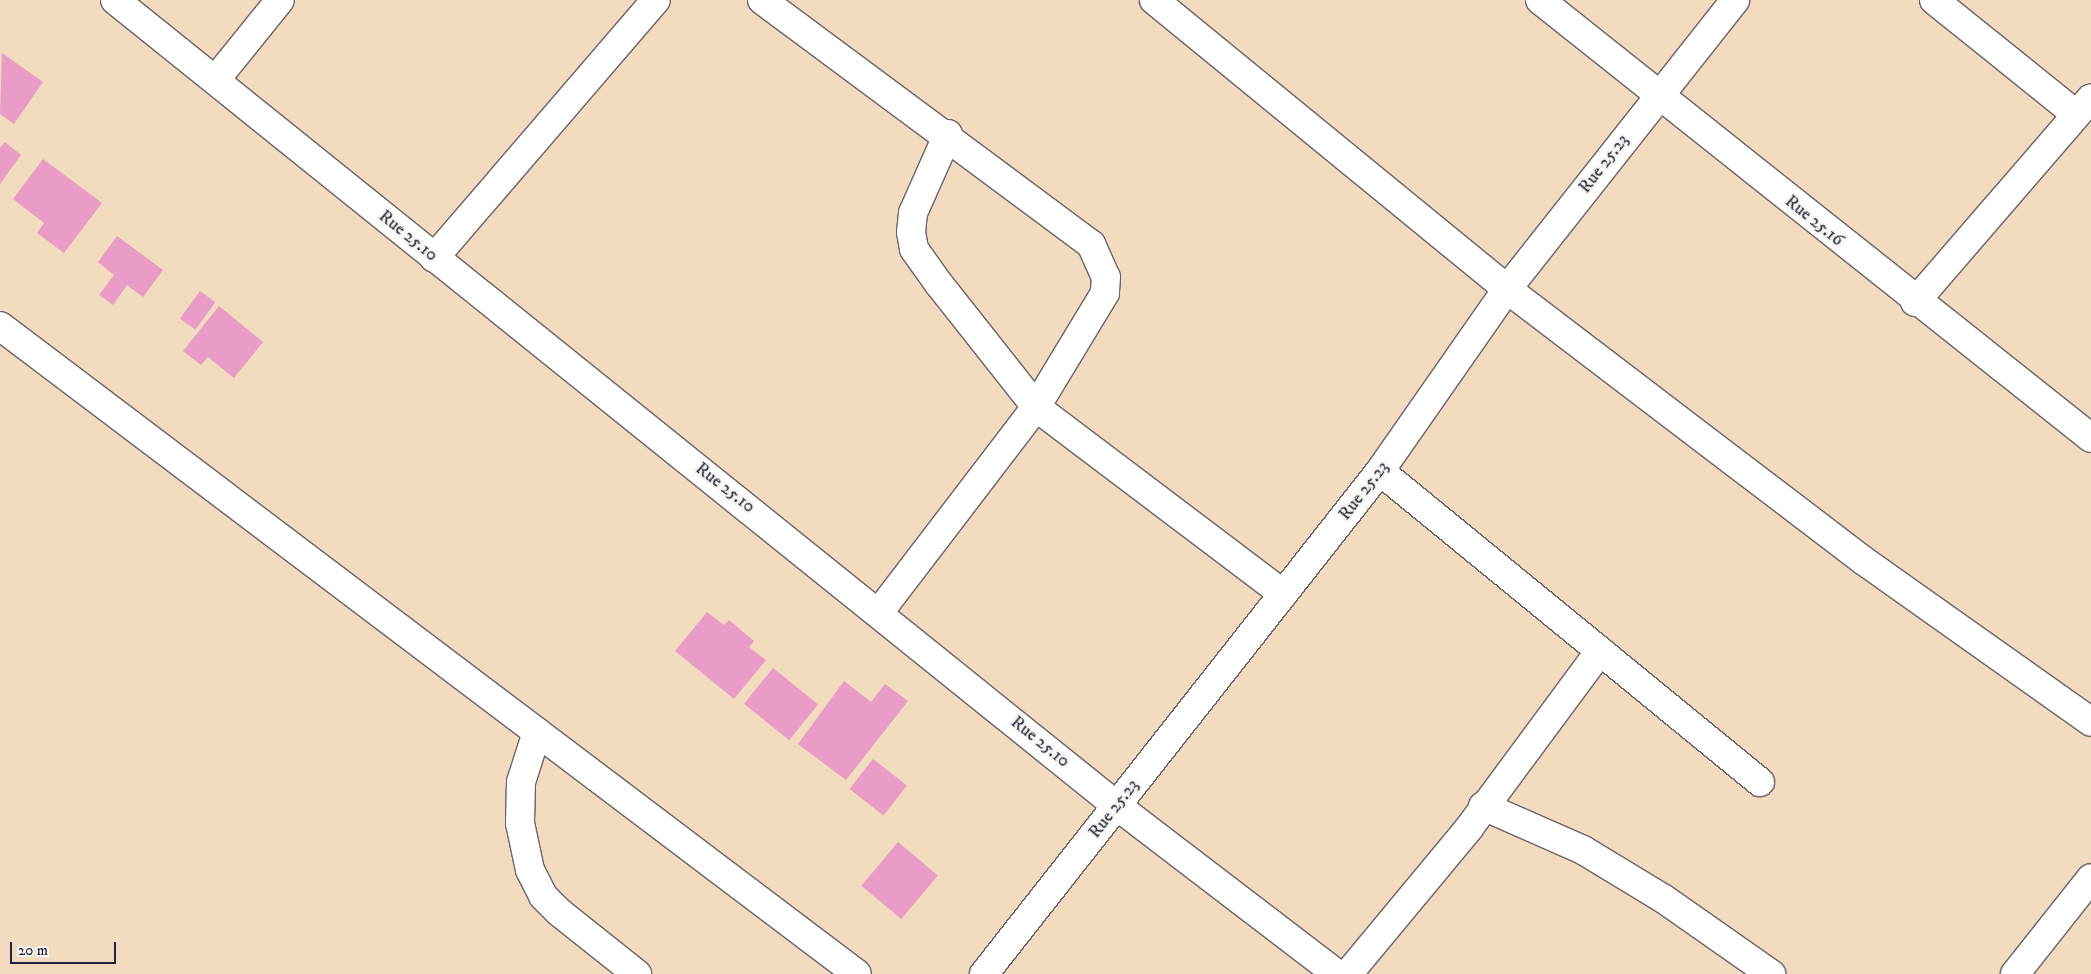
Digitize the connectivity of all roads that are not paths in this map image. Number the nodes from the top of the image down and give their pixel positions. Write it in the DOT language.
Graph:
graph roads {
  1 [pos="115,0"];
  2 [pos="280,0"];
  3 [pos="656,0"];
  4 [pos="762,0"];
  5 [pos="1154,0"];
  6 [pos="1540,0"];
  7 [pos="1735,0"];
  8 [pos="1934,0"];
  9 [pos="217,78"];
  10 [pos="1658,94"];
  11 [pos="2083,106"];
  12 [pos="948,134"];
  13 [pos="434,258"];
  14 [pos="1507,289"];
  15 [pos="1915,302"];
  16 [pos="0,326"];
  17 [pos="1036,407"];
  18 [pos="2091,438"];
  19 [pos="1380,471"];
  20 [pos="1283,594"];
  21 [pos="880,612"];
  22 [pos="1600,651"];
  23 [pos="2091,722"];
  24 [pos="537,732"];
  25 [pos="1760,782"];
  26 [pos="1117,806"];
  27 [pos="1482,806"];
  28 [pos="2091,878"];
  29 [pos="637,974"];
  30 [pos="857,974"];
  31 [pos="984,974"];
  32 [pos="1337,974"];
  33 [pos="1348,974"];
  34 [pos="1770,974"];
  35 [pos="2015,974"];
  1 -- 9 [label="street, Rue 25.10"];
  2 -- 9 [label="street"];
  3 -- 13 [label="street"];
  4 -- 12 [label="street"];
  5 -- 14 [label="street"];
  6 -- 10 [label="street, Rue 25.16"];
  7 -- 10 [label="street, Rue 25.23"];
  8 -- 11 [label="street"];
  9 -- 13 [label="street, Rue 25.10"];
  10 -- 14 [label="street, Rue 25.23"];
  10 -- 15 [label="street, Rue 25.16"];
  11 -- 15 [label="street"];
  12 -- 17 [label="street"];
  12 -- 17 [label="street"];
  13 -- 21 [label="street, Rue 25.10"];
  14 -- 19 [label="street, Rue 25.23"];
  14 -- 23 [label="street"];
  15 -- 18 [label="street, Rue 25.16"];
  16 -- 24 [label="street"];
  17 -- 20 [label="street"];
  17 -- 21 [label="street"];
  19 -- 20 [label="street, Rue 25.23"];
  19 -- 22 [label="street"];
  20 -- 26 [label="street, Rue 25.23"];
  21 -- 26 [label="street, Rue 25.10"];
  22 -- 25 [label="street"];
  22 -- 27 [label="street"];
  24 -- 29 [label="street"];
  24 -- 30 [label="street"];
  26 -- 31 [label="street, Rue 25.23"];
  26 -- 32 [label="street, Rue 25.10"];
  27 -- 33 [label="street"];
  27 -- 34 [label="street"];
  28 -- 35 [label="street"];
}
